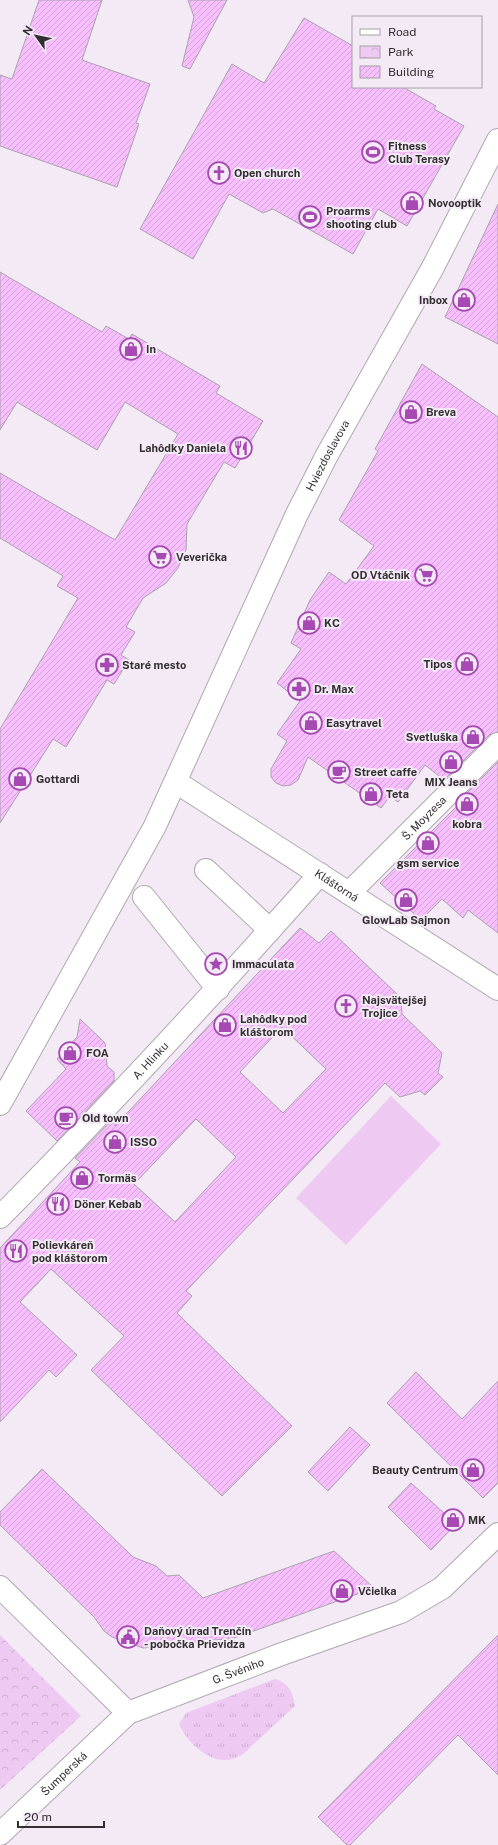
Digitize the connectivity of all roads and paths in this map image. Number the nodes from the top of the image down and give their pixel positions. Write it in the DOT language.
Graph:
graph roads {
  1 [pos="498,140"];
  2 [pos="498,744"];
  3 [pos="176,782"];
  4 [pos="206,870"];
  5 [pos="320,874"];
  6 [pos="349,893"];
  7 [pos="144,897"];
  8 [pos="270,930"];
  9 [pos="218,988"];
  10 [pos="498,989"];
  11 [pos="0,1104"];
  12 [pos="0,1217"];
  13 [pos="498,1534"];
  14 [pos="0,1587"];
  15 [pos="128,1713"];
  16 [pos="0,1834"];
  1 -- 3 [label="street, Hviezdoslavova"];
  2 -- 6 [label="street, Š. Moyzesa"];
  3 -- 5 [label="street, Kláštorná"];
  3 -- 11 [label="street"];
  4 -- 8 [label="street"];
  5 -- 6 [label="street, Kláštorná"];
  5 -- 8 [label="street, A. Hlinku"];
  6 -- 10 [label="street, Kláštorná"];
  7 -- 9 [label="street"];
  8 -- 9 [label="street, A. Hlinku"];
  9 -- 12 [label="street, A. Hlinku"];
  13 -- 15 [label="street, G. Švéniho"];
  14 -- 15 [label="street"];
  15 -- 16 [label="street, Šumperská"];
}
